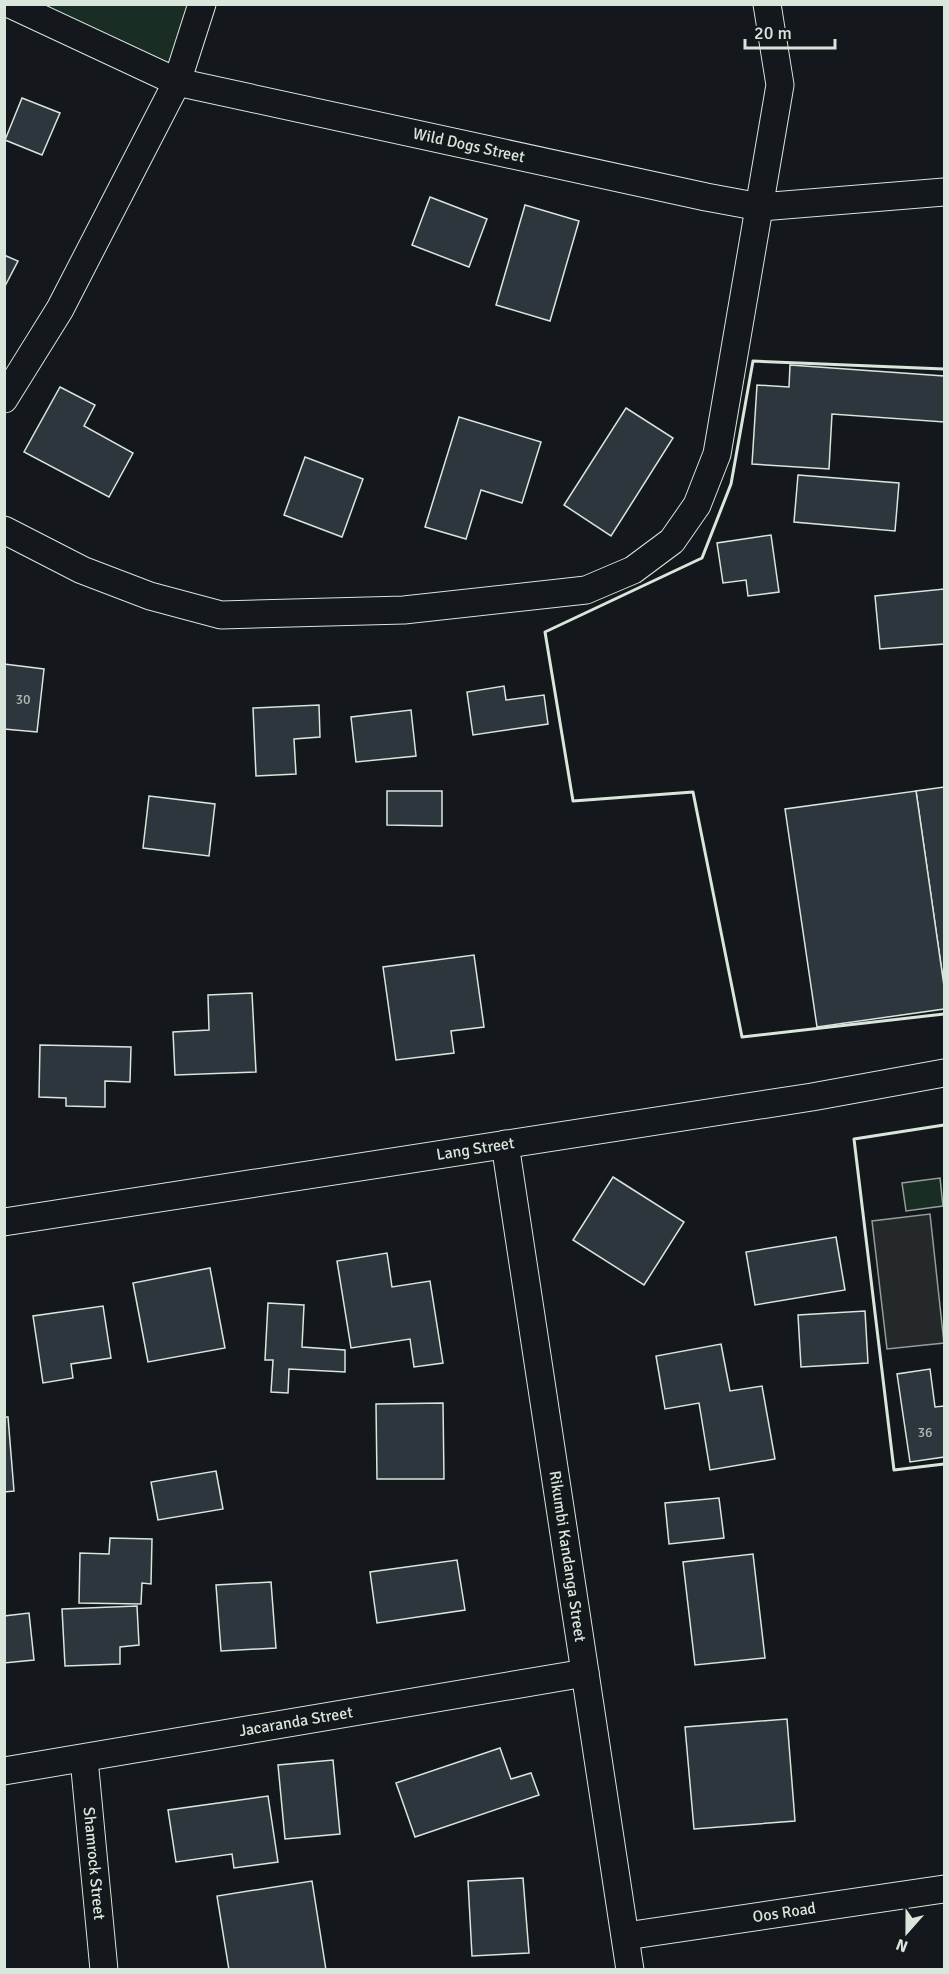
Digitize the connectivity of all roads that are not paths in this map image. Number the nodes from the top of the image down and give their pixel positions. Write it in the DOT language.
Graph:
graph roads {
  1 [pos="9,4"];
  2 [pos="202,4"];
  3 [pos="767,4"];
  4 [pos="177,82"];
  5 [pos="945,192"];
  6 [pos="760,207"];
  7 [pos="4,399"];
  8 [pos="4,530"];
  9 [pos="945,1073"];
  10 [pos="505,1144"];
  11 [pos="4,1222"];
  12 [pos="585,1673"];
  13 [pos="84,1759"];
  14 [pos="4,1772"];
  15 [pos="945,1889"];
  16 [pos="626,1936"];
  17 [pos="104,1970"];
  18 [pos="630,1970"];
  1 -- 4 [label="street, Wild Dogs Street"];
  2 -- 4 [label="street"];
  3 -- 6 [label="street"];
  4 -- 6 [label="street, Wild Dogs Street"];
  4 -- 7 [label="street"];
  5 -- 6 [label="street, Wild Dogs Street"];
  6 -- 8 [label="street"];
  9 -- 10 [label="street, Lang Street"];
  10 -- 11 [label="street, Lang Street"];
  10 -- 12 [label="street, Rikumbi Kandanga Street"];
  12 -- 13 [label="street, Jacaranda Street"];
  12 -- 16 [label="street, Rikumbi Kandanga Street"];
  13 -- 14 [label="street, Jacaranda Street"];
  13 -- 17 [label="street, Shamrock Street"];
  15 -- 16 [label="street, Oos Road"];
  16 -- 18 [label="street, Rikumbi Kandanga Street"];
}
